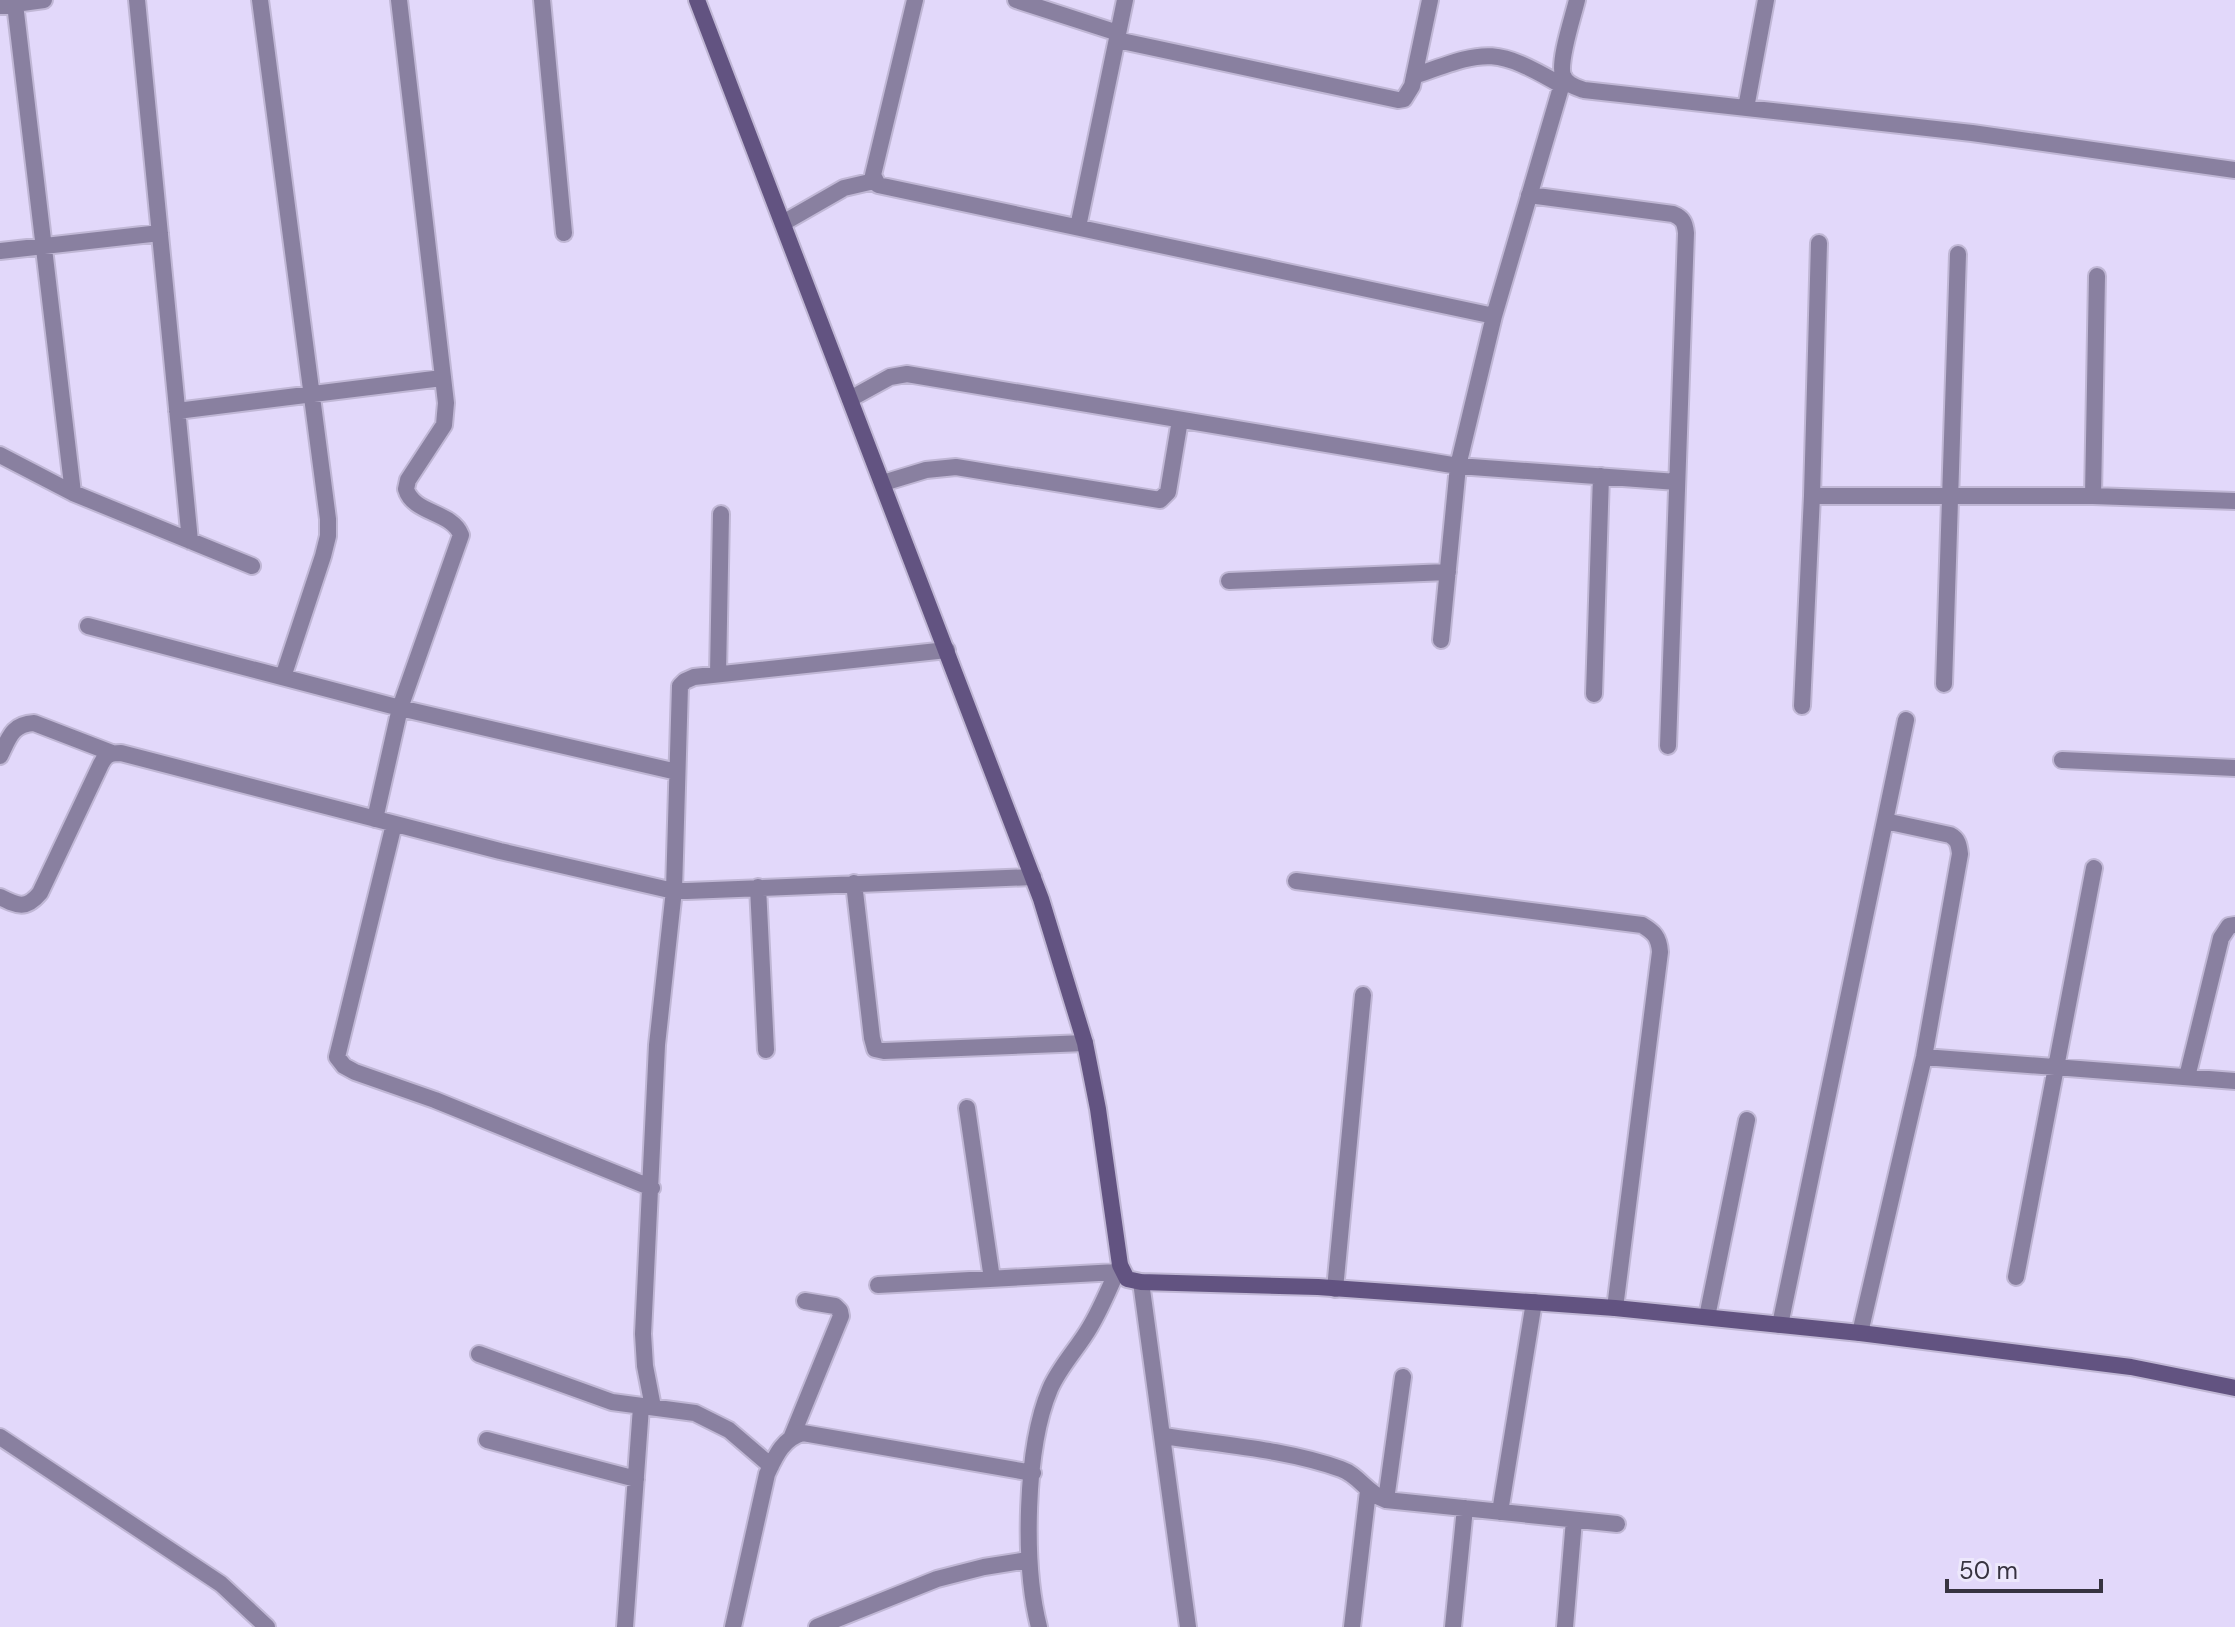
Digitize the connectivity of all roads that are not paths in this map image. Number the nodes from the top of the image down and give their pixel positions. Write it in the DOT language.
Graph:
graph roads {
  1 [pos="44,0"];
  2 [pos="137,0"];
  3 [pos="260,0"];
  4 [pos="399,0"];
  5 [pos="542,0"];
  6 [pos="697,0"];
  7 [pos="915,0"];
  8 [pos="1016,0"];
  9 [pos="1125,0"];
  10 [pos="1430,0"];
  11 [pos="1577,0"];
  12 [pos="1766,0"];
  13 [pos="8,5"];
  14 [pos="1117,36"];
  15 [pos="1414,76"];
  16 [pos="1562,81"];
  17 [pos="1746,108"];
  18 [pos="2235,170"];
  19 [pos="874,181"];
  20 [pos="1529,195"];
  21 [pos="783,223"];
  22 [pos="1078,227"];
  23 [pos="160,233"];
  24 [pos="564,233"];
  25 [pos="1819,243"];
  26 [pos="44,246"];
  27 [pos="0,251"];
  28 [pos="1958,254"];
  29 [pos="2097,276"];
  30 [pos="1494,316"];
  31 [pos="442,378"];
  32 [pos="312,394"];
  33 [pos="850,399"];
  34 [pos="177,411"];
  35 [pos="1180,420"];
  36 [pos="0,455"];
  37 [pos="1458,466"];
  38 [pos="1601,476"];
  39 [pos="1677,482"];
  40 [pos="883,483"];
  41 [pos="73,493"];
  42 [pos="1812,496"];
  43 [pos="1952,496"];
  44 [pos="2093,496"];
  45 [pos="2235,501"];
  46 [pos="721,514"];
  47 [pos="190,541"];
  48 [pos="252,566"];
  49 [pos="1448,572"];
  50 [pos="1229,581"];
  51 [pos="88,626"];
  52 [pos="1441,640"];
  53 [pos="947,650"];
  54 [pos="718,674"];
  55 [pos="283,677"];
  56 [pos="1944,684"];
  57 [pos="1594,694"];
  58 [pos="1802,706"];
  59 [pos="400,708"];
  60 [pos="1906,720"];
  61 [pos="1668,746"];
  62 [pos="112,753"];
  63 [pos="0,756"];
  64 [pos="2062,760"];
  65 [pos="2235,768"];
  66 [pos="677,772"];
  67 [pos="375,819"];
  68 [pos="1885,821"];
  69 [pos="394,824"];
  70 [pos="2094,868"];
  71 [pos="1033,877"];
  72 [pos="1296,881"];
  73 [pos="854,883"];
  74 [pos="758,887"];
  75 [pos="674,890"];
  76 [pos="0,897"];
  77 [pos="2235,925"];
  78 [pos="1363,995"];
  79 [pos="1085,1043"];
  80 [pos="766,1050"];
  81 [pos="1924,1057"];
  82 [pos="2056,1067"];
  83 [pos="2187,1077"];
  84 [pos="2235,1081"];
  85 [pos="967,1108"];
  86 [pos="1747,1120"];
  87 [pos="652,1188"];
  88 [pos="1118,1269"];
  89 [pos="2016,1277"];
  90 [pos="992,1279"];
  91 [pos="1141,1282"];
  92 [pos="878,1285"];
  93 [pos="1335,1289"];
  94 [pos="805,1301"];
  95 [pos="1534,1302"];
  96 [pos="1615,1308"];
  97 [pos="1707,1317"];
  98 [pos="1780,1325"];
  99 [pos="1860,1333"];
  100 [pos="479,1354"];
  101 [pos="1403,1377"];
  102 [pos="2235,1388"];
  103 [pos="647,1407"];
  104 [pos="792,1436"];
  105 [pos="1164,1436"];
  106 [pos="0,1437"];
  107 [pos="487,1440"];
  108 [pos="771,1466"];
  109 [pos="1033,1473"];
  110 [pos="636,1479"];
  111 [pos="1368,1491"];
  112 [pos="1386,1500"];
  113 [pos="1465,1508"];
  114 [pos="1500,1512"];
  115 [pos="1574,1520"];
  116 [pos="1617,1524"];
  117 [pos="1028,1560"];
  118 [pos="267,1627"];
  119 [pos="625,1627"];
  120 [pos="733,1627"];
  121 [pos="817,1627"];
  122 [pos="1039,1627"];
  123 [pos="1188,1627"];
  124 [pos="1352,1627"];
  125 [pos="1453,1627"];
  126 [pos="1565,1627"];
  1 -- 13 [label="street"];
  2 -- 23 [label="street"];
  3 -- 32 [label="street"];
  4 -- 31 [label="street"];
  5 -- 24 [label="street"];
  6 -- 21 [label="street"];
  7 -- 19 [label="street"];
  8 -- 14 [label="street"];
  9 -- 14 [label="street"];
  10 -- 15 [label="street"];
  11 -- 16 [label="street"];
  12 -- 17 [label="street"];
  13 -- 26 [label="street"];
  14 -- 15 [label="street"];
  14 -- 22 [label="street"];
  15 -- 16 [label="street"];
  16 -- 17 [label="street"];
  16 -- 20 [label="street"];
  17 -- 18 [label="street"];
  19 -- 21 [label="street"];
  19 -- 22 [label="street"];
  20 -- 30 [label="street"];
  20 -- 39 [label="street"];
  21 -- 33 [label="street"];
  22 -- 30 [label="street"];
  23 -- 26 [label="street"];
  23 -- 34 [label="street"];
  25 -- 42 [label="street"];
  26 -- 27 [label="street"];
  26 -- 41 [label="street"];
  28 -- 43 [label="street"];
  29 -- 44 [label="street"];
  30 -- 37 [label="street"];
  31 -- 32 [label="street"];
  31 -- 59 [label="street"];
  32 -- 34 [label="street"];
  32 -- 55 [label="street"];
  33 -- 35 [label="street"];
  33 -- 40 [label="street"];
  34 -- 47 [label="street"];
  35 -- 37 [label="street"];
  35 -- 40 [label="street"];
  36 -- 41 [label="street"];
  37 -- 38 [label="street"];
  37 -- 49 [label="street"];
  38 -- 39 [label="street"];
  38 -- 57 [label="street"];
  39 -- 61 [label="street"];
  40 -- 53 [label="street"];
  41 -- 47 [label="street"];
  42 -- 43 [label="street"];
  42 -- 58 [label="street"];
  43 -- 44 [label="street"];
  43 -- 56 [label="street"];
  44 -- 45 [label="street"];
  46 -- 54 [label="street"];
  47 -- 48 [label="street"];
  49 -- 50 [label="street"];
  49 -- 52 [label="street"];
  51 -- 55 [label="street"];
  53 -- 54 [label="street"];
  53 -- 71 [label="street"];
  54 -- 66 [label="street"];
  55 -- 59 [label="street"];
  59 -- 66 [label="street"];
  59 -- 67 [label="street"];
  60 -- 68 [label="street"];
  62 -- 63 [label="street"];
  62 -- 67 [label="street"];
  62 -- 76 [label="street"];
  64 -- 65 [label="street"];
  66 -- 75 [label="street"];
  67 -- 69 [label="street"];
  68 -- 81 [label="street"];
  68 -- 98 [label="street"];
  69 -- 75 [label="street"];
  69 -- 87 [label="street"];
  70 -- 82 [label="street"];
  71 -- 73 [label="street"];
  71 -- 79 [label="street"];
  72 -- 96 [label="street"];
  73 -- 74 [label="street"];
  73 -- 79 [label="street"];
  74 -- 75 [label="street"];
  74 -- 80 [label="street"];
  75 -- 87 [label="street"];
  77 -- 83 [label="street"];
  78 -- 93 [label="street"];
  79 -- 88 [label="street"];
  81 -- 82 [label="street"];
  81 -- 99 [label="street"];
  82 -- 83 [label="street"];
  82 -- 89 [label="street"];
  83 -- 84 [label="street"];
  85 -- 90 [label="street"];
  86 -- 97 [label="street"];
  87 -- 103 [label="street"];
  88 -- 90 [label="street"];
  88 -- 91 [label="street"];
  88 -- 109 [label="street"];
  90 -- 92 [label="street"];
  91 -- 93 [label="street"];
  91 -- 105 [label="street"];
  93 -- 95 [label="street"];
  94 -- 104 [label="street"];
  95 -- 96 [label="street"];
  95 -- 114 [label="street"];
  96 -- 97 [label="street"];
  97 -- 98 [label="street"];
  98 -- 99 [label="street"];
  99 -- 102 [label="street"];
  100 -- 103 [label="street"];
  101 -- 112 [label="street"];
  103 -- 108 [label="street"];
  103 -- 110 [label="street"];
  104 -- 108 [label="street"];
  104 -- 109 [label="street"];
  105 -- 111 [label="street"];
  105 -- 123 [label="street"];
  106 -- 118 [label="street"];
  107 -- 110 [label="street"];
  108 -- 120 [label="street"];
  109 -- 117 [label="street"];
  110 -- 119 [label="street"];
  111 -- 112 [label="street"];
  111 -- 124 [label="street"];
  112 -- 113 [label="street"];
  113 -- 114 [label="street"];
  113 -- 125 [label="street"];
  114 -- 115 [label="street"];
  115 -- 116 [label="street"];
  115 -- 126 [label="street"];
  117 -- 121 [label="street"];
  117 -- 122 [label="street"];
}
